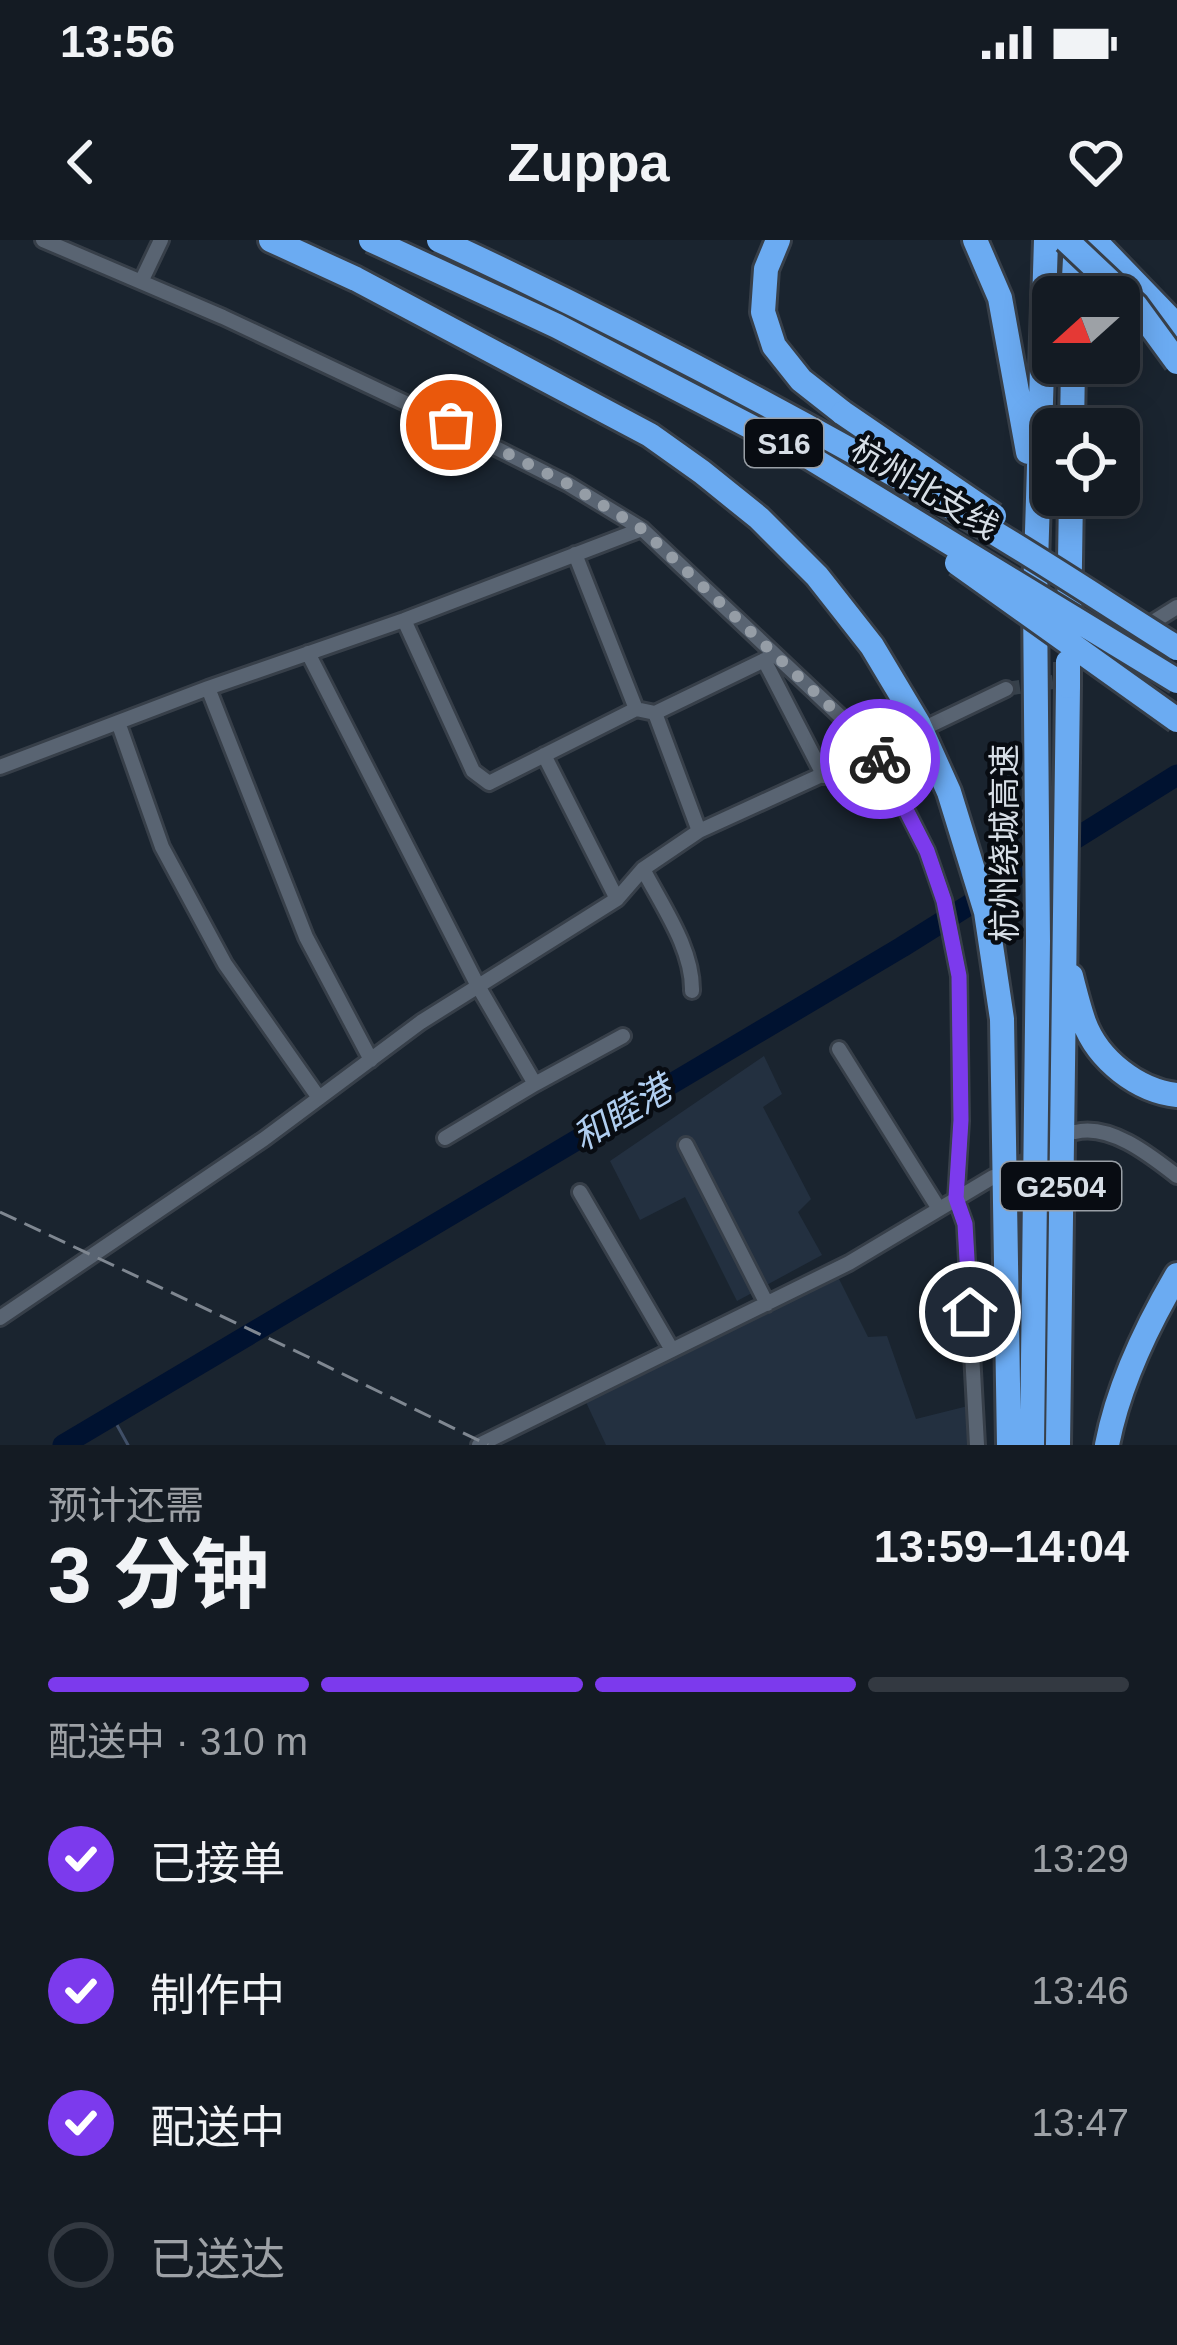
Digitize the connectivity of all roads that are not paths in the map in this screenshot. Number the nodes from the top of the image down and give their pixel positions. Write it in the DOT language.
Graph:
graph roads {
  1 [pos="43,240"];
  2 [pos="160,240"];
  3 [pos="272,240"];
  4 [pos="371,240"];
  5 [pos="439,240"];
  6 [pos="778,240"];
  7 [pos="975,240"];
  8 [pos="1046,240"];
  9 [pos="1066,240"];
  10 [pos="1076,240"];
  11 [pos="1094,240"];
  12 [pos="1074,276"];
  13 [pos="141,282"];
  14 [pos="1177,326"];
  15 [pos="1177,362"];
  16 [pos="1040,408"];
  17 [pos="809,457"];
  18 [pos="1032,480"];
  19 [pos="1037,516"];
  20 [pos="1070,516"];
  21 [pos="642,529"];
  22 [pos="575,554"];
  23 [pos="1177,608"];
  24 [pos="404,620"];
  25 [pos="1177,647"];
  26 [pos="308,653"];
  27 [pos="770,658"];
  28 [pos="1063,676"];
  29 [pos="1177,681"];
  30 [pos="208,688"];
  31 [pos="1006,689"];
  32 [pos="636,709"];
  33 [pos="655,713"];
  34 [pos="1177,719"];
  35 [pos="118,722"];
  36 [pos="933,724"];
  37 [pos="909,735"];
  38 [pos="876,750"];
  39 [pos="544,755"];
  40 [pos="0,766"];
  41 [pos="824,776"];
  42 [pos="699,831"];
  43 [pos="643,869"];
  44 [pos="617,899"];
  45 [pos="1055,938"];
  46 [pos="478,986"];
  47 [pos="692,991"];
  48 [pos="623,1036"];
  49 [pos="839,1048"];
  50 [pos="371,1060"];
  51 [pos="535,1084"];
  52 [pos="1177,1095"];
  53 [pos="319,1098"];
  54 [pos="1076,1132"];
  55 [pos="445,1138"];
  56 [pos="686,1145"];
  57 [pos="1177,1176"];
  58 [pos="993,1177"];
  59 [pos="580,1192"];
  60 [pos="956,1198"];
  61 [pos="939,1209"];
  62 [pos="1177,1275"];
  63 [pos="766,1304"];
  64 [pos="0,1318"];
  65 [pos="672,1350"];
  66 [pos="479,1445"];
  67 [pos="976,1445"];
  68 [pos="1009,1445"];
  69 [pos="1033,1445"];
  70 [pos="1058,1445"];
  71 [pos="1107,1445"];
  1 -- 13 [label="street"];
  2 -- 13 [label="street"];
  3 -- 68 [label="highway"];
  4 -- 17 [label="highway, 杭州北支线 / S16, bridge"];
  5 -- 25 [label="highway, 杭州北支线 / S16, bridge"];
  6 -- 25 [label="highway, bridge"];
  7 -- 18 [label="highway"];
  8 -- 16 [label="highway, 杭州绕城高速 / G2504"];
  9 -- 15 [label="highway, bridge"];
  10 -- 12 [label="highway"];
  11 -- 14 [label="highway"];
  13 -- 21 [label="street"];
  17 -- 29 [label="highway, 杭州北支线 / S16, bridge"];
  17 -- 34 [label="highway, bridge"];
  19 -- 45 [label="highway, 杭州绕城高速 / G2504"];
  20 -- 28 [label="highway, 杭州绕城高速 / G2504"];
  21 -- 22 [label="street"];
  21 -- 27 [label="street"];
  22 -- 24 [label="street"];
  22 -- 32 [label="street"];
  23 -- 28 [label="street"];
  24 -- 26 [label="street"];
  24 -- 39 [label="street"];
  26 -- 30 [label="street"];
  26 -- 46 [label="street"];
  27 -- 33 [label="street"];
  27 -- 38 [label="street"];
  27 -- 41 [label="street"];
  28 -- 45 [label="highway, 杭州绕城高速 / G2504"];
  30 -- 35 [label="street"];
  30 -- 50 [label="street"];
  31 -- 36 [label="street"];
  32 -- 33 [label="street"];
  32 -- 39 [label="street"];
  33 -- 42 [label="street"];
  35 -- 40 [label="street"];
  35 -- 53 [label="street"];
  37 -- 38 [label="street"];
  38 -- 41 [label="street"];
  38 -- 60 [label="street"];
  39 -- 44 [label="street"];
  41 -- 42 [label="street"];
  42 -- 43 [label="street"];
  43 -- 44 [label="street"];
  43 -- 47 [label="street"];
  44 -- 46 [label="street"];
  45 -- 52 [label="highway"];
  45 -- 69 [label="highway, 杭州绕城高速 / G2504"];
  45 -- 70 [label="highway, 杭州绕城高速 / G2504"];
  46 -- 50 [label="street"];
  46 -- 51 [label="street"];
  48 -- 51 [label="street"];
  49 -- 61 [label="street"];
  50 -- 53 [label="street"];
  51 -- 55 [label="street"];
  53 -- 64 [label="street"];
  54 -- 57 [label="street"];
  56 -- 63 [label="street"];
  58 -- 60 [label="street"];
  59 -- 65 [label="street"];
  60 -- 61 [label="street"];
  60 -- 67 [label="street"];
  61 -- 63 [label="street"];
  62 -- 71 [label="highway"];
  63 -- 65 [label="street"];
  65 -- 66 [label="street"];
}
